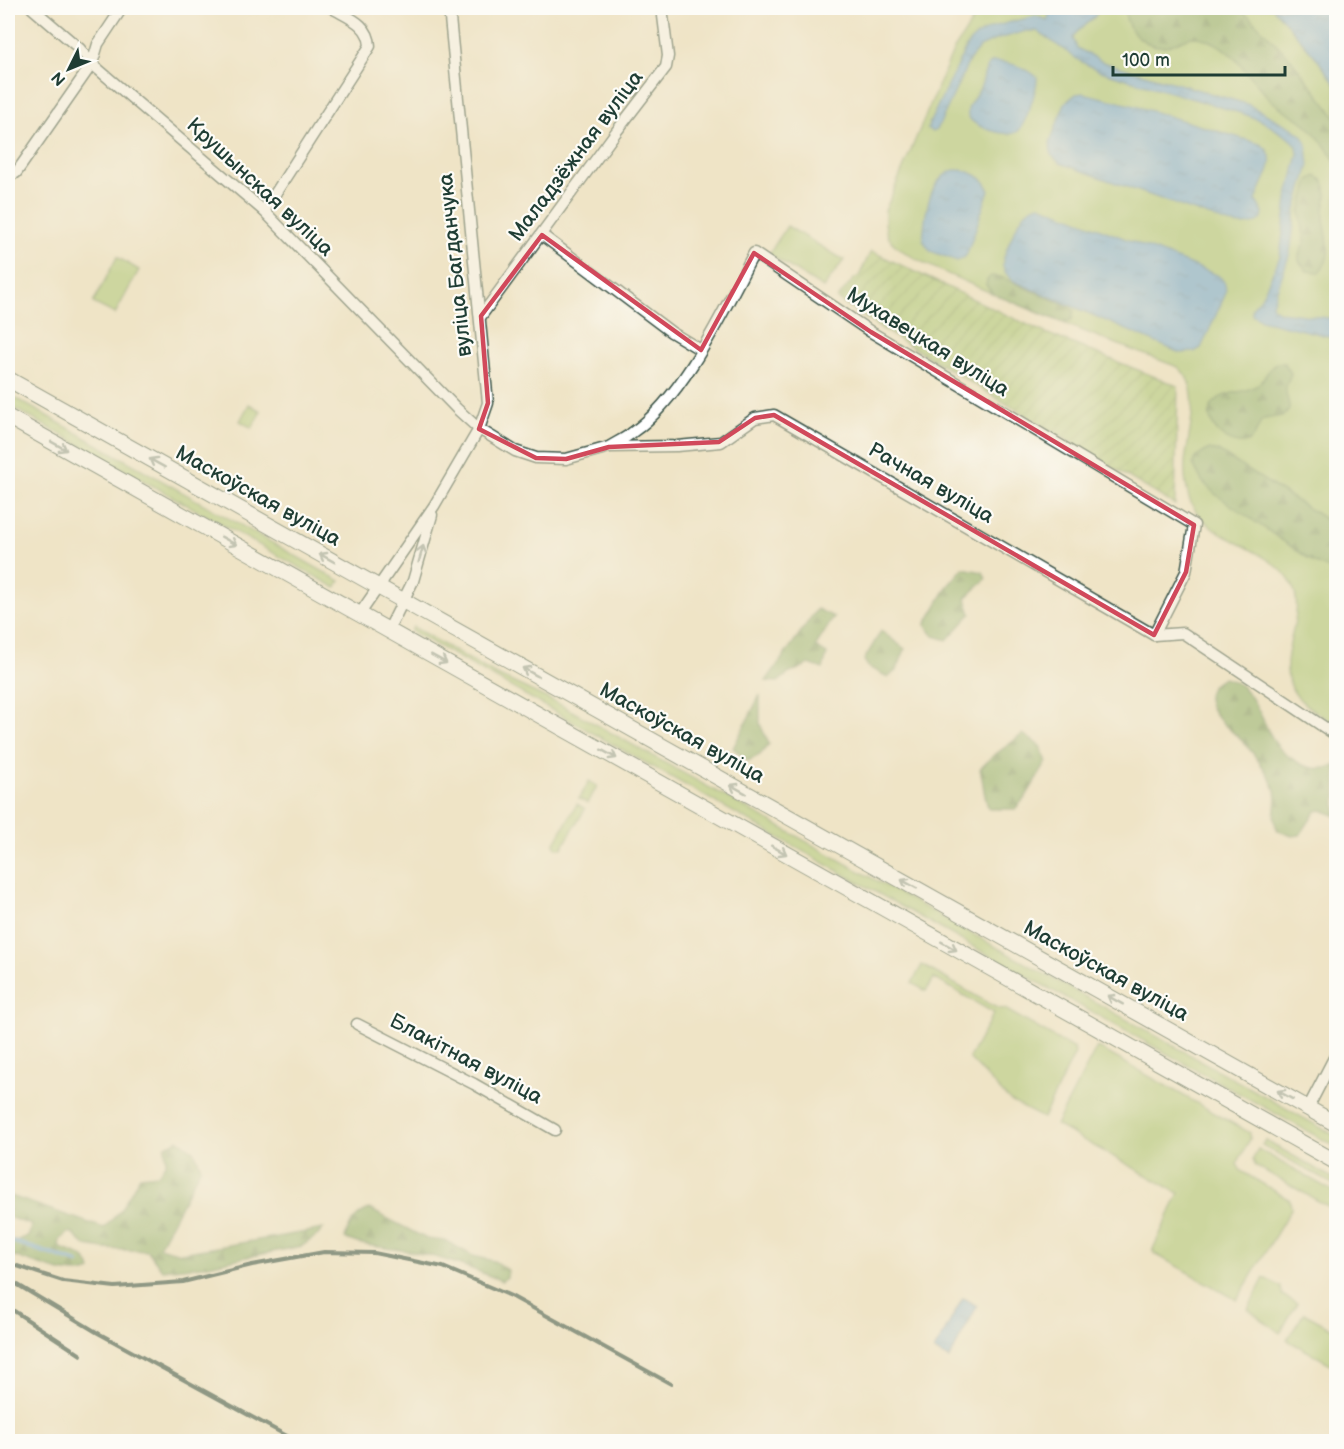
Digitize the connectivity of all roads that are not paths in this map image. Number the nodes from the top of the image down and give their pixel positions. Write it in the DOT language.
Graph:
graph roads {
  1 [pos="32,8"];
  2 [pos="122,8"];
  3 [pos="332,8"];
  4 [pos="449,8"];
  5 [pos="662,8"];
  6 [pos="92,64"];
  7 [pos="16,173"];
  8 [pos="264,211"];
  9 [pos="542,235"];
  10 [pos="481,316"];
  11 [pos="701,351"];
  12 [pos="8,379"];
  13 [pos="8,417"];
  14 [pos="479,429"];
  15 [pos="609,447"];
  16 [pos="434,506"];
  17 [pos="378,587"];
  18 [pos="403,601"];
  19 [pos="359,615"];
  20 [pos="388,631"];
  21 [pos="1154,634"];
  22 [pos="1336,735"];
  23 [pos="357,1024"];
  24 [pos="1336,1054"];
  25 [pos="1308,1108"];
  26 [pos="1336,1124"];
  27 [pos="555,1130"];
  28 [pos="1336,1162"];
  1 -- 6 [label="street, Крушынская вуліца"];
  2 -- 6 [label="street"];
  3 -- 8 [label="street"];
  4 -- 10 [label="street, вуліца Багданчука"];
  5 -- 9 [label="street, Маладзёжная вуліца"];
  6 -- 7 [label="street"];
  6 -- 8 [label="street, Крушынская вуліца"];
  8 -- 14 [label="street, Крушынская вуліца"];
  9 -- 10 [label="street, Маладзёжная вуліца"];
  9 -- 11 [label="street"];
  10 -- 14 [label="street, вуліца Багданчука"];
  11 -- 15 [label="street, Мухавецкая вуліца"];
  11 -- 21 [label="street, Мухавецкая вуліца"];
  17 -- 12 [label="main road, Маскоўская вуліца, one-way"];
  13 -- 19 [label="main road, one-way"];
  14 -- 15 [label="street, Рачная вуліца"];
  14 -- 16 [label="street, вуліца Багданчука"];
  15 -- 21 [label="street, Рачная вуліца"];
  16 -- 17 [label="street, вуліца Багданчука"];
  18 -- 16 [label="street, вуліца Багданчука, one-way"];
  17 -- 18 [label="main road, Маскоўская вуліца"];
  17 -- 19 [label="street, вуліца Багданчука"];
  18 -- 20 [label="street, вуліца Багданчука"];
  25 -- 18 [label="main road, Маскоўская вуліца, one-way"];
  19 -- 20 [label="main road"];
  20 -- 28 [label="main road, one-way"];
  21 -- 22 [label="street"];
  23 -- 27 [label="street, Блакітная вуліца"];
  24 -- 25 [label="street"];
  25 -- 26 [label="main road, Маскоўская вуліца"];
}
